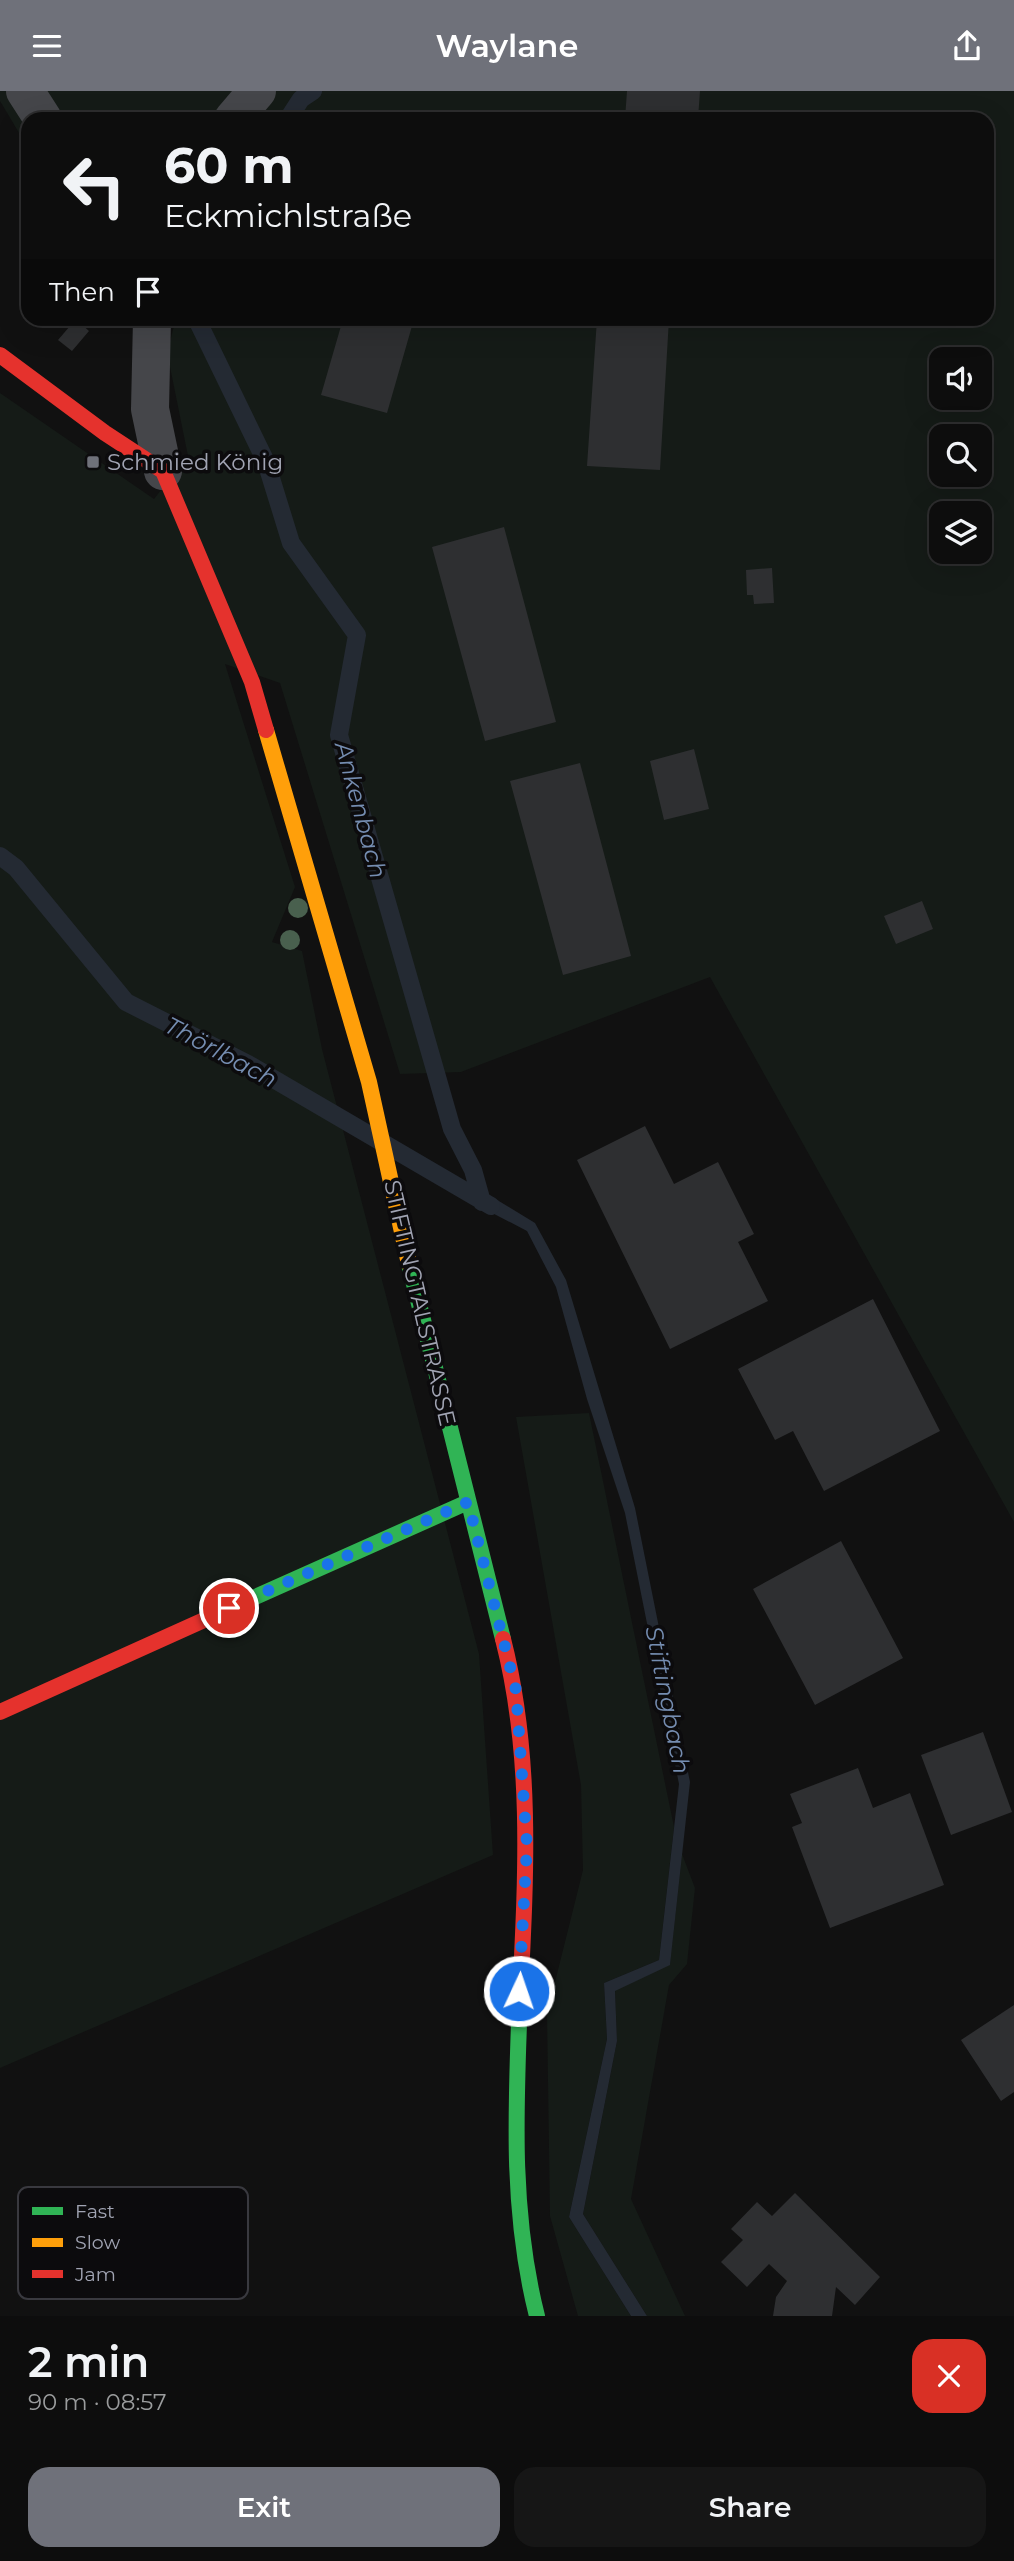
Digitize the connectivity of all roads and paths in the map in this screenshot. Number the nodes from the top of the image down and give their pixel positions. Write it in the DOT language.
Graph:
graph roads {
  1 [pos="25,91"];
  2 [pos="257,91"];
  3 [pos="38,112"];
  4 [pos="239,112"];
  5 [pos="152,326"];
  6 [pos="0,355"];
  7 [pos="163,471"];
  8 [pos="468,1502"];
  9 [pos="0,1712"];
  10 [pos="537,2316"];
  1 -- 3 [label="street"];
  2 -- 4 [label="street"];
  5 -- 7 [label="street, STIFTINGTALSTRASSE"];
  6 -- 7 [label="street"];
  7 -- 8 [label="street, STIFTINGTALSTRASSE"];
  8 -- 9 [label="street"];
  8 -- 10 [label="street, STIFTINGTALSTRASSE"];
}
